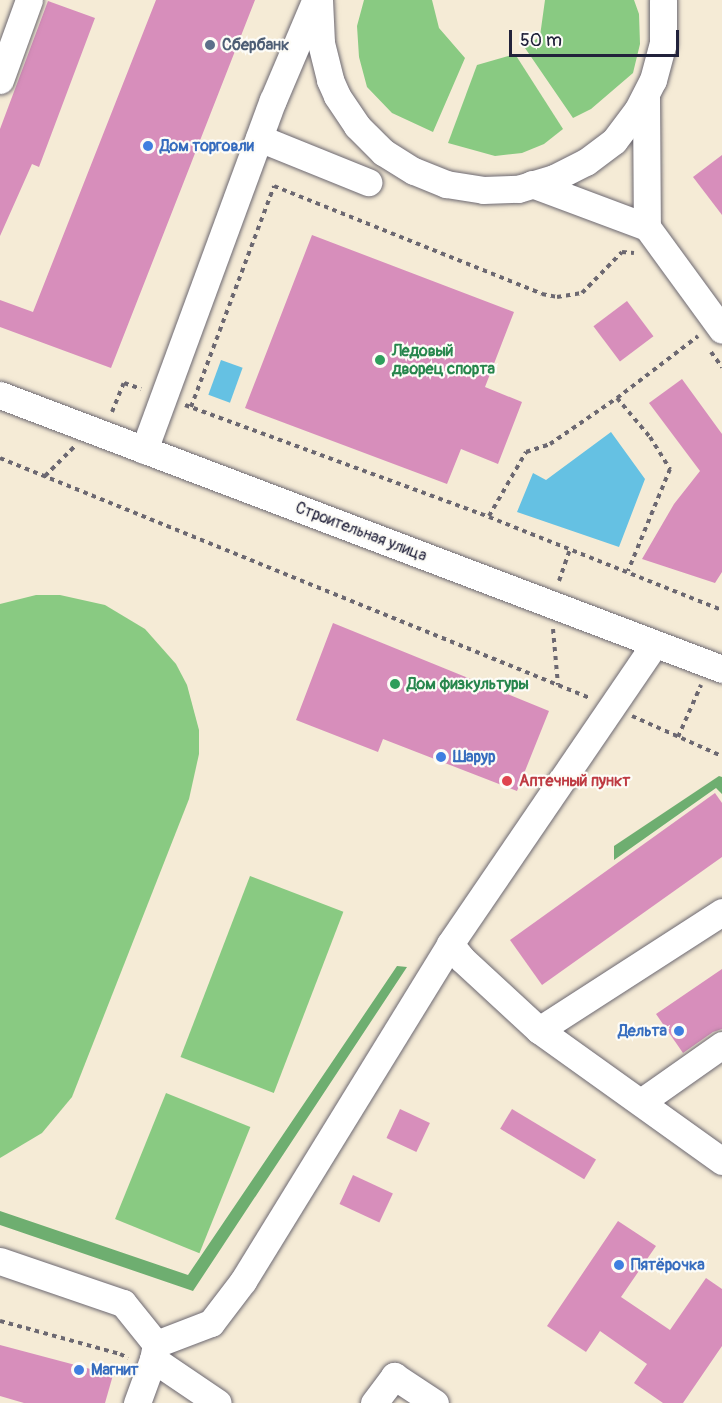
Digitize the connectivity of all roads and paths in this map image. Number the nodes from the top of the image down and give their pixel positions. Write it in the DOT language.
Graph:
graph roads {
  1 [pos="29,0"];
  2 [pos="318,0"];
  3 [pos="663,0"];
  4 [pos="0,80"];
  5 [pos="646,97"];
  6 [pos="259,138"];
  7 [pos="368,182"];
  8 [pos="532,184"];
  9 [pos="647,227"];
  10 [pos="639,255"];
  11 [pos="693,327"];
  12 [pos="710,333"];
  13 [pos="722,368"];
  14 [pos="0,394"];
  15 [pos="162,397"];
  16 [pos="617,398"];
  17 [pos="191,406"];
  18 [pos="91,429"];
  19 [pos="144,450"];
  20 [pos="0,458"];
  21 [pos="45,476"];
  22 [pos="489,516"];
  23 [pos="628,571"];
  24 [pos="722,610"];
  25 [pos="655,644"];
  26 [pos="722,669"];
  27 [pos="612,707"];
  28 [pos="722,756"];
  29 [pos="722,912"];
  30 [pos="450,944"];
  31 [pos="540,1030"];
  32 [pos="722,1045"];
  33 [pos="641,1102"];
  34 [pos="722,1161"];
  35 [pos="0,1261"];
  36 [pos="0,1321"];
  37 [pos="153,1358"];
  38 [pos="138,1403"];
  39 [pos="218,1403"];
  40 [pos="374,1403"];
  41 [pos="435,1403"];
  1 -- 4 [label="street"];
  2 -- 6 [label="street"];
  2 -- 8 [label="street"];
  3 -- 5 [label="street"];
  5 -- 8 [label="street"];
  5 -- 9 [label="street"];
  6 -- 7 [label="street"];
  6 -- 15 [label="street"];
  8 -- 9 [label="street"];
  9 -- 12 [label="street"];
  10 -- 17 [label="path"];
  11 -- 12 [label="path"];
  12 -- 13 [label="path"];
  12 -- 16 [label="path"];
  14 -- 18 [label="street, Строительная улица"];
  15 -- 17 [label="path"];
  15 -- 18 [label="path"];
  15 -- 19 [label="street"];
  16 -- 22 [label="path"];
  16 -- 23 [label="path"];
  17 -- 22 [label="path"];
  18 -- 19 [label="street, Строительная улица"];
  18 -- 21 [label="path"];
  19 -- 25 [label="street, Строительная улица"];
  20 -- 21 [label="path"];
  21 -- 27 [label="path"];
  22 -- 23 [label="path"];
  23 -- 24 [label="path"];
  25 -- 26 [label="street, Строительная улица"];
  25 -- 27 [label="street"];
  27 -- 28 [label="path"];
  27 -- 30 [label="street"];
  29 -- 31 [label="street"];
  30 -- 31 [label="street"];
  30 -- 37 [label="street"];
  31 -- 33 [label="street"];
  32 -- 33 [label="street"];
  33 -- 34 [label="street"];
  35 -- 37 [label="street"];
  36 -- 37 [label="path"];
  37 -- 38 [label="street"];
  37 -- 39 [label="street"];
  40 -- 41 [label="street"];
}
